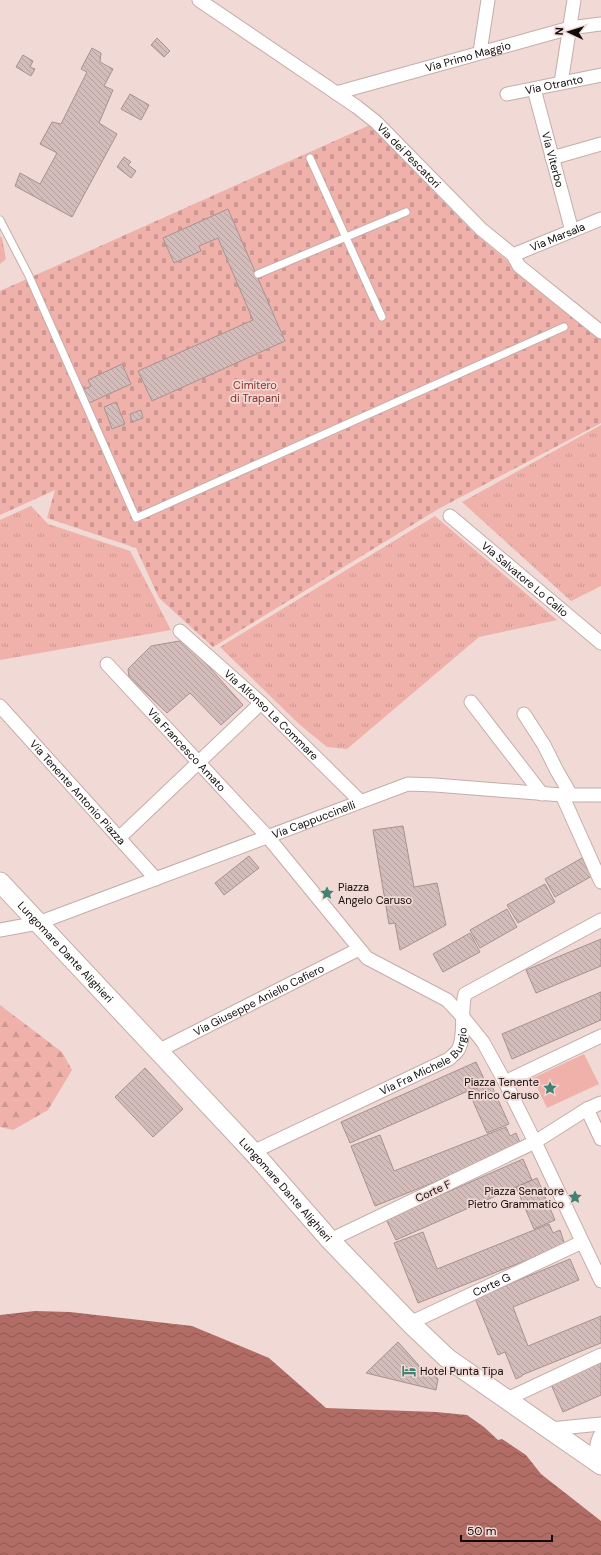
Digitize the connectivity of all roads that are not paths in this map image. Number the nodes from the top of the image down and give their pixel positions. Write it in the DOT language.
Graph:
graph roads {
  1 [pos="199,0"];
  2 [pos="488,0"];
  3 [pos="574,0"];
  4 [pos="601,24"];
  5 [pos="570,28"];
  6 [pos="480,52"];
  7 [pos="601,76"];
  8 [pos="561,83"];
  9 [pos="534,89"];
  10 [pos="336,93"];
  11 [pos="507,94"];
  12 [pos="601,144"];
  13 [pos="310,158"];
  14 [pos="552,158"];
  15 [pos="406,212"];
  16 [pos="601,219"];
  17 [pos="0,220"];
  18 [pos="572,231"];
  19 [pos="345,237"];
  20 [pos="513,256"];
  21 [pos="258,274"];
  22 [pos="382,317"];
  23 [pos="564,327"];
  24 [pos="601,332"];
  25 [pos="450,516"];
  26 [pos="180,631"];
  27 [pos="601,643"];
  28 [pos="107,664"];
  29 [pos="471,702"];
  30 [pos="261,704"];
  31 [pos="0,706"];
  32 [pos="524,714"];
  33 [pos="199,762"];
  34 [pos="542,794"];
  35 [pos="567,795"];
  36 [pos="601,795"];
  37 [pos="360,801"];
  38 [pos="267,836"];
  39 [pos="119,838"];
  40 [pos="156,878"];
  41 [pos="0,882"];
  42 [pos="601,882"];
  43 [pos="601,920"];
  44 [pos="38,923"];
  45 [pos="0,930"];
  46 [pos="359,950"];
  47 [pos="462,1016"];
  48 [pos="601,1036"];
  49 [pos="158,1051"];
  50 [pos="505,1082"];
  51 [pos="601,1103"];
  52 [pos="587,1109"];
  53 [pos="601,1139"];
  54 [pos="535,1142"];
  55 [pos="253,1152"];
  56 [pos="330,1240"];
  57 [pos="578,1244"];
  58 [pos="601,1281"];
  59 [pos="410,1323"];
  60 [pos="601,1355"];
  61 [pos="505,1400"];
  62 [pos="601,1424"];
  63 [pos="550,1429"];
  64 [pos="601,1434"];
  65 [pos="600,1465"];
  1 -- 10 [label="street, Via dei Pescatori"];
  2 -- 6 [label="street"];
  3 -- 5 [label="street"];
  4 -- 5 [label="street, Via Primo Maggio"];
  5 -- 6 [label="street, Via Primo Maggio"];
  5 -- 8 [label="street"];
  6 -- 10 [label="street, Via Primo Maggio"];
  7 -- 8 [label="street, Via Otranto"];
  8 -- 9 [label="street, Via Otranto"];
  9 -- 11 [label="street, Via Otranto"];
  9 -- 14 [label="street, Via Viterbo"];
  10 -- 20 [label="street, Via dei Pescatori"];
  12 -- 14 [label="street"];
  13 -- 19 [label="lane"];
  14 -- 18 [label="street, Via Viterbo"];
  15 -- 19 [label="lane"];
  16 -- 18 [label="street, Via Marsala"];
  17 -- 23 [label="lane"];
  18 -- 20 [label="street, Via Marsala"];
  19 -- 21 [label="lane"];
  19 -- 22 [label="lane"];
  20 -- 24 [label="street, Via dei Pescatori"];
  25 -- 27 [label="street, Via Salvatore Lo Calio"];
  26 -- 30 [label="street, Via Alfonso La Commare"];
  28 -- 33 [label="street, Via Francesco Amato"];
  29 -- 34 [label="street"];
  30 -- 33 [label="street"];
  30 -- 37 [label="street, Via Alfonso La Commare"];
  31 -- 39 [label="street, Via Tenente Antonio Piazza"];
  32 -- 35 [label="street"];
  33 -- 38 [label="street, Via Francesco Amato"];
  33 -- 39 [label="street"];
  34 -- 35 [label="street, Via Cappuccinelli"];
  34 -- 37 [label="street, Via Cappuccinelli"];
  35 -- 36 [label="street, Via Cappuccinelli"];
  35 -- 42 [label="street"];
  37 -- 38 [label="street, Via Cappuccinelli"];
  38 -- 40 [label="street, Via Cappuccinelli"];
  38 -- 46 [label="street, Via Francesco Amato"];
  39 -- 40 [label="street, Via Tenente Antonio Piazza"];
  40 -- 44 [label="street, Via Cappuccinelli"];
  41 -- 44 [label="main road, Lungomare Dante Alighieri"];
  43 -- 47 [label="street, Via Fra Michele Burgio"];
  44 -- 45 [label="street, Via Cappuccinelli"];
  44 -- 49 [label="main road, Lungomare Dante Alighieri"];
  46 -- 47 [label="street"];
  46 -- 49 [label="street, Via Giuseppe Aniello Cafiero"];
  47 -- 50 [label="street"];
  47 -- 55 [label="street, Via Fra Michele Burgio"];
  48 -- 50 [label="street"];
  49 -- 55 [label="main road, Lungomare Dante Alighieri"];
  50 -- 54 [label="street"];
  51 -- 52 [label="street, Corte F"];
  52 -- 53 [label="street"];
  52 -- 54 [label="street, Corte F"];
  54 -- 56 [label="street, Corte F"];
  54 -- 57 [label="street"];
  55 -- 56 [label="main road, Lungomare Dante Alighieri"];
  56 -- 59 [label="main road, Lungomare Dante Alighieri"];
  57 -- 58 [label="street"];
  57 -- 59 [label="street, Corte G"];
  59 -- 61 [label="main road, Lungomare Dante Alighieri"];
  60 -- 61 [label="street"];
  61 -- 63 [label="main road, Lungomare Dante Alighieri"];
  62 -- 63 [label="street"];
  63 -- 65 [label="main road, Lungomare Dante Alighieri"];
  64 -- 65 [label="street"];
}
